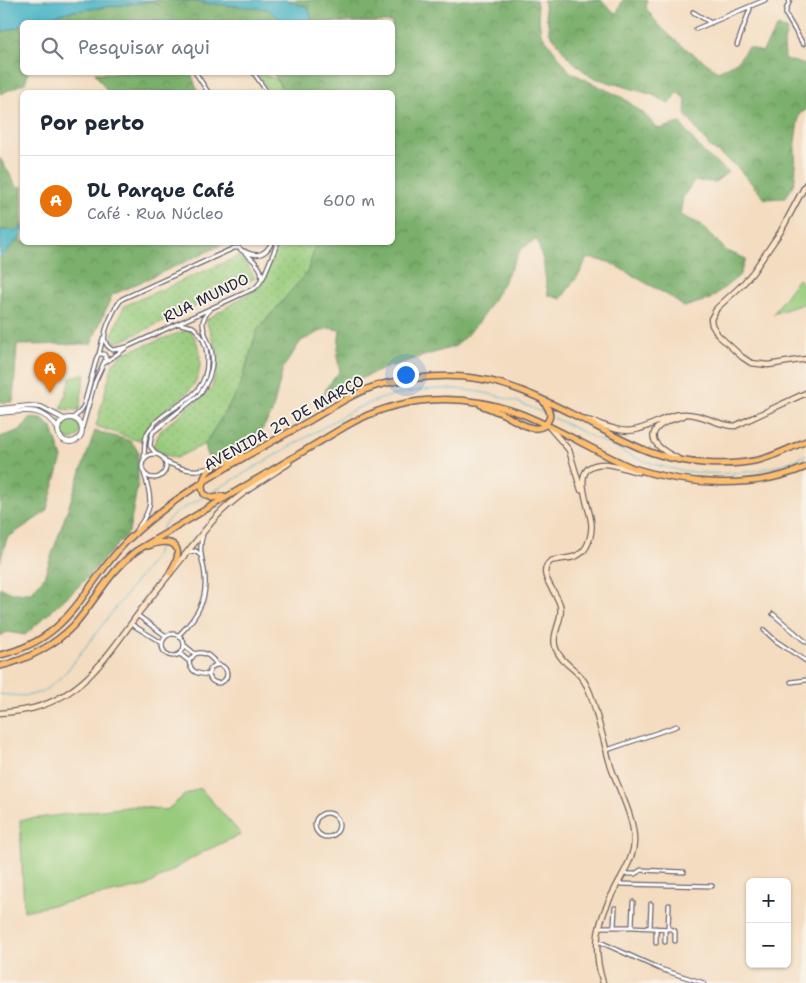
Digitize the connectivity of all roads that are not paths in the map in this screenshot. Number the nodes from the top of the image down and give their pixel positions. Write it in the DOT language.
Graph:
graph roads {
  1 [pos="765,0"];
  2 [pos="790,0"];
  3 [pos="751,5"];
  4 [pos="693,12"];
  5 [pos="711,23"];
  6 [pos="696,29"];
  7 [pos="803,44"];
  8 [pos="737,45"];
  9 [pos="197,75"];
  10 [pos="255,75"];
  11 [pos="207,90"];
  12 [pos="266,90"];
  13 [pos="806,184"];
  14 [pos="270,245"];
  15 [pos="277,245"];
  16 [pos="239,248"];
  17 [pos="261,280"];
  18 [pos="214,307"];
  19 [pos="176,325"];
  20 [pos="104,335"];
  21 [pos="127,347"];
  22 [pos="99,354"];
  23 [pos="806,359"];
  24 [pos="103,364"];
  25 [pos="806,393"];
  26 [pos="541,399"];
  27 [pos="470,401"];
  28 [pos="0,409"];
  29 [pos="0,413"];
  30 [pos="692,414"];
  31 [pos="73,418"];
  32 [pos="64,419"];
  33 [pos="582,419"];
  34 [pos="544,425"];
  35 [pos="82,428"];
  36 [pos="550,428"];
  37 [pos="58,429"];
  38 [pos="806,441"];
  39 [pos="270,443"];
  40 [pos="308,449"];
  41 [pos="156,454"];
  42 [pos="144,458"];
  43 [pos="679,459"];
  44 [pos="165,462"];
  45 [pos="213,467"];
  46 [pos="806,467"];
  47 [pos="144,473"];
  48 [pos="650,473"];
  49 [pos="202,485"];
  50 [pos="232,494"];
  51 [pos="589,512"];
  52 [pos="203,534"];
  53 [pos="128,539"];
  54 [pos="136,551"];
  55 [pos="187,552"];
  56 [pos="201,557"];
  57 [pos="170,573"];
  58 [pos="774,614"];
  59 [pos="138,615"];
  60 [pos="131,624"];
  61 [pos="764,630"];
  62 [pos="166,636"];
  63 [pos="179,636"];
  64 [pos="806,642"];
  65 [pos="162,643"];
  66 [pos="184,646"];
  67 [pos="0,654"];
  68 [pos="180,654"];
  69 [pos="195,654"];
  70 [pos="806,661"];
  71 [pos="189,662"];
  72 [pos="217,665"];
  73 [pos="0,666"];
  74 [pos="208,674"];
  75 [pos="806,680"];
  76 [pos="790,682"];
  77 [pos="0,714"];
  78 [pos="677,726"];
  79 [pos="607,750"];
  80 [pos="320,834"];
  81 [pos="684,872"];
  82 [pos="623,874"];
  83 [pos="618,884"];
  84 [pos="712,886"];
  85 [pos="633,902"];
  86 [pos="651,904"];
  87 [pos="669,905"];
  88 [pos="615,908"];
  89 [pos="614,926"];
  90 [pos="632,926"];
  91 [pos="599,927"];
  92 [pos="650,928"];
  93 [pos="656,928"];
  94 [pos="667,929"];
  95 [pos="597,941"];
  96 [pos="675,941"];
  97 [pos="665,942"];
  98 [pos="656,944"];
  99 [pos="604,983"];
  100 [pos="704,983"];
  1 -- 3 [label="street"];
  2 -- 7 [label="street"];
  3 -- 5 [label="street"];
  3 -- 8 [label="street"];
  4 -- 5 [label="street"];
  5 -- 6 [label="street"];
  9 -- 11 [label="street"];
  10 -- 12 [label="street"];
  13 -- 23 [label="main road"];
  14 -- 16 [label="street"];
  15 -- 17 [label="street"];
  16 -- 17 [label="street, RUA MUNDO"];
  16 -- 20 [label="street, RUA MUNDO"];
  17 -- 18 [label="street, RUA MUNDO"];
  18 -- 19 [label="street, RUA MUNDO"];
  18 -- 41 [label="street"];
  19 -- 21 [label="street, RUA MUNDO"];
  19 -- 42 [label="street"];
  20 -- 21 [label="street"];
  20 -- 22 [label="street, RUA MUNDO"];
  21 -- 24 [label="street, RUA MUNDO"];
  22 -- 24 [label="street"];
  22 -- 31 [label="street, RUA MUNDO"];
  24 -- 35 [label="street"];
  25 -- 30 [label="main road"];
  26 -- 33 [label="main road, AVENIDA 29 DE MARÇO"];
  26 -- 34 [label="main road"];
  26 -- 39 [label="main road, AVENIDA 29 DE MARÇO"];
  27 -- 34 [label="main road"];
  27 -- 34 [label="main road"];
  27 -- 40 [label="main road"];
  28 -- 32 [label="street"];
  29 -- 37 [label="street"];
  30 -- 33 [label="main road"];
  30 -- 43 [label="main road"];
  31 -- 32 [label="street"];
  31 -- 35 [label="street"];
  32 -- 37 [label="street"];
  33 -- 43 [label="main road, AVENIDA 29 DE MARÇO"];
  34 -- 36 [label="main road"];
  35 -- 37 [label="street"];
  36 -- 48 [label="main road"];
  36 -- 51 [label="main road"];
  38 -- 43 [label="main road, AVENIDA 29 DE MARÇO"];
  39 -- 45 [label="main road"];
  39 -- 49 [label="main road, AVENIDA 29 DE MARÇO"];
  40 -- 50 [label="main road"];
  40 -- 52 [label="main road"];
  41 -- 42 [label="street"];
  41 -- 44 [label="street"];
  42 -- 47 [label="street"];
  44 -- 45 [label="street"];
  44 -- 47 [label="street"];
  45 -- 49 [label="main road"];
  46 -- 48 [label="main road"];
  47 -- 53 [label="street"];
  48 -- 51 [label="main road"];
  49 -- 50 [label="main road"];
  49 -- 53 [label="main road, AVENIDA 29 DE MARÇO"];
  50 -- 54 [label="main road"];
  51 -- 79 [label="main road"];
  52 -- 55 [label="main road"];
  52 -- 56 [label="street"];
  53 -- 67 [label="main road, AVENIDA 29 DE MARÇO"];
  54 -- 57 [label="main road"];
  54 -- 73 [label="main road"];
  55 -- 56 [label="street"];
  55 -- 57 [label="main road"];
  56 -- 63 [label="street"];
  57 -- 59 [label="main road"];
  58 -- 64 [label="street"];
  59 -- 60 [label="main road"];
  59 -- 62 [label="street"];
  60 -- 65 [label="street"];
  60 -- 77 [label="main road"];
  61 -- 70 [label="street"];
  62 -- 63 [label="street"];
  62 -- 65 [label="street"];
  63 -- 66 [label="street"];
  65 -- 68 [label="street"];
  66 -- 68 [label="street"];
  66 -- 69 [label="street"];
  68 -- 71 [label="street"];
  69 -- 71 [label="street"];
  69 -- 72 [label="street"];
  71 -- 74 [label="street"];
  72 -- 74 [label="street"];
  72 -- 74 [label="street"];
  75 -- 76 [label="street"];
  78 -- 79 [label="street"];
  79 -- 82 [label="main road"];
  80 -- 80 [label="street"];
  81 -- 82 [label="street"];
  82 -- 83 [label="main road"];
  83 -- 84 [label="street"];
  83 -- 91 [label="main road"];
  85 -- 90 [label="street"];
  86 -- 92 [label="street"];
  87 -- 94 [label="street"];
  88 -- 89 [label="street"];
  89 -- 90 [label="street"];
  89 -- 91 [label="street"];
  90 -- 92 [label="street"];
  91 -- 95 [label="main road"];
  92 -- 93 [label="street"];
  93 -- 94 [label="street"];
  93 -- 98 [label="street"];
  94 -- 96 [label="street"];
  94 -- 97 [label="street"];
  95 -- 99 [label="main road"];
  95 -- 100 [label="street"];
}
